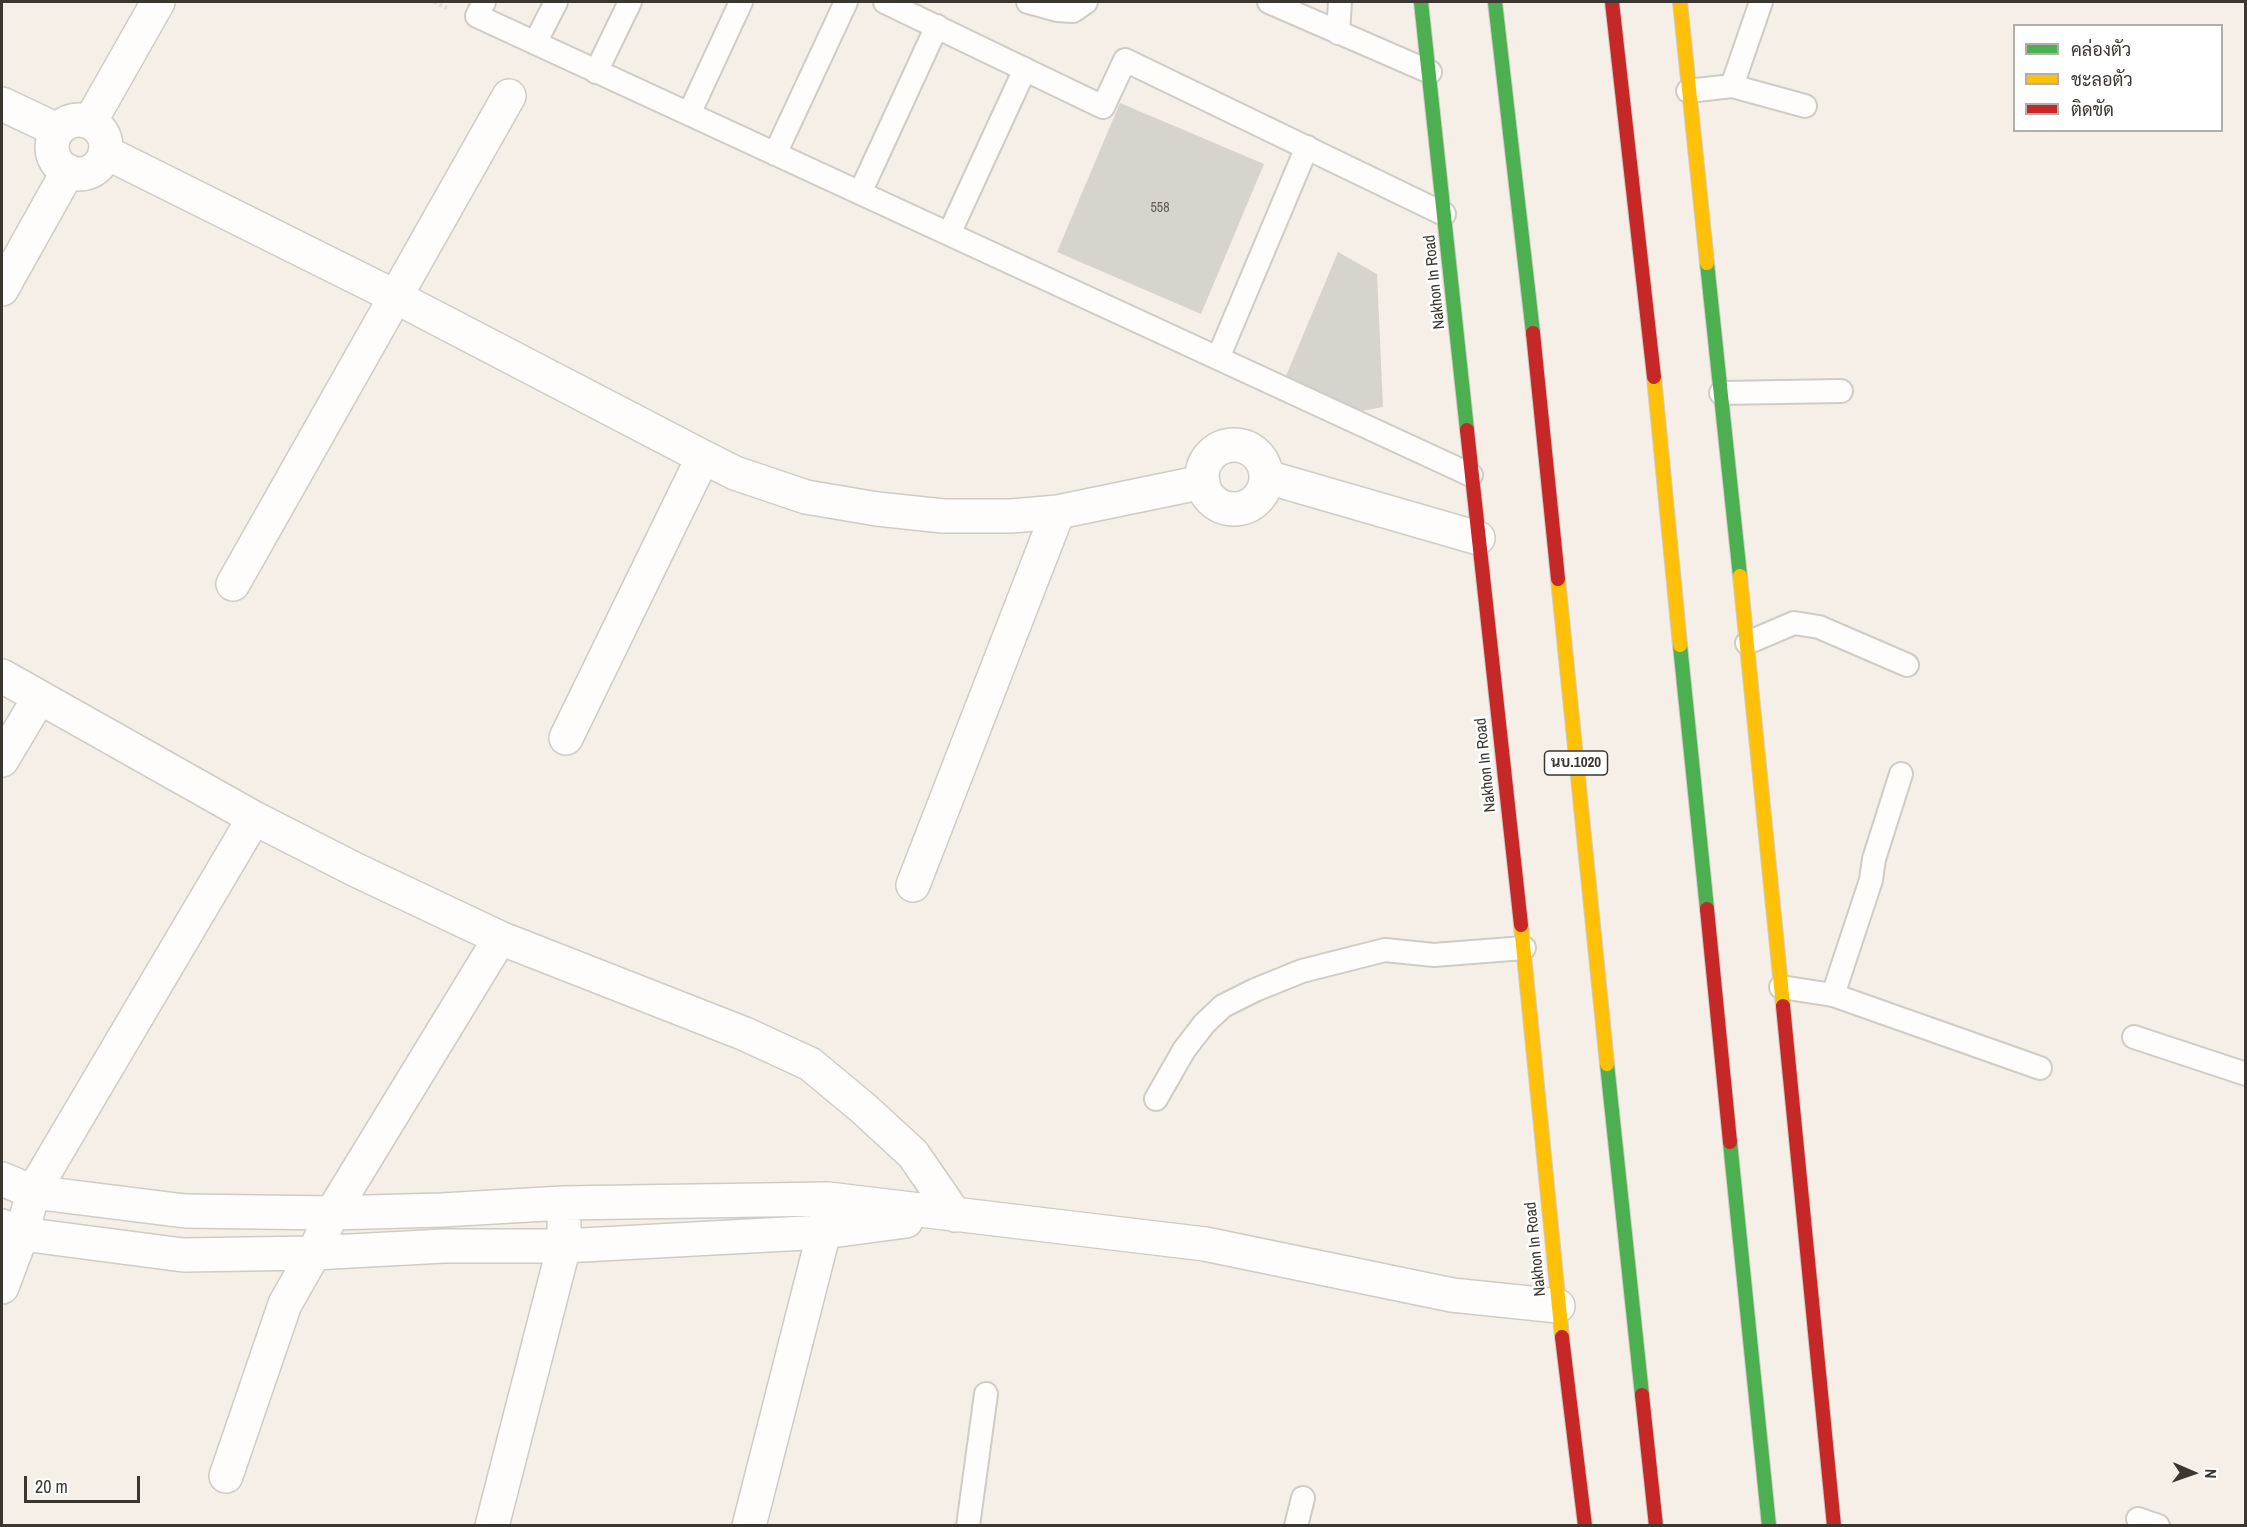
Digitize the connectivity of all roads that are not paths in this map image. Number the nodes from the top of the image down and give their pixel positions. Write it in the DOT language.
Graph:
graph roads {
  1 [pos="158,2"];
  2 [pos="556,2"];
  3 [pos="630,2"];
  4 [pos="741,2"];
  5 [pos="846,2"];
  6 [pos="885,2"];
  7 [pos="1029,2"];
  8 [pos="1086,2"];
  9 [pos="1269,2"];
  10 [pos="1340,2"];
  11 [pos="1421,2"];
  12 [pos="1495,2"];
  13 [pos="1612,2"];
  14 [pos="1680,2"];
  15 [pos="1761,2"];
  16 [pos="480,3"];
  17 [pos="937,26"];
  18 [pos="1338,33"];
  19 [pos="535,43"];
  20 [pos="1025,69"];
  21 [pos="596,72"];
  22 [pos="1430,72"];
  23 [pos="1732,86"];
  24 [pos="1688,91"];
  25 [pos="509,96"];
  26 [pos="2,104"];
  27 [pos="1805,106"];
  28 [pos="689,114"];
  29 [pos="90,122"];
  30 [pos="57,130"];
  31 [pos="1307,147"];
  32 [pos="105,152"];
  33 [pos="775,154"];
  34 [pos="68,171"];
  35 [pos="860,193"];
  36 [pos="1444,214"];
  37 [pos="949,234"];
  38 [pos="2,289"];
  39 [pos="394,297"];
  40 [pos="1218,358"];
  41 [pos="1841,391"];
  42 [pos="1721,393"];
  43 [pos="703,457"];
  44 [pos="1471,475"];
  45 [pos="1266,477"];
  46 [pos="1203,482"];
  47 [pos="1058,512"];
  48 [pos="1478,538"];
  49 [pos="233,584"];
  50 [pos="1747,643"];
  51 [pos="1907,665"];
  52 [pos="2,676"];
  53 [pos="39,698"];
  54 [pos="567,738"];
  55 [pos="2,760"];
  56 [pos="1901,774"];
  57 [pos="254,818"];
  58 [pos="913,885"];
  59 [pos="500,938"];
  60 [pos="1524,948"];
  61 [pos="1781,987"];
  62 [pos="1833,994"];
  63 [pos="2134,1037"];
  64 [pos="2040,1068"];
  65 [pos="2246,1074"];
  66 [pos="1156,1099"];
  67 [pos="2,1179"];
  68 [pos="33,1192"];
  69 [pos="828,1199"];
  70 [pos="563,1203"];
  71 [pos="332,1213"];
  72 [pos="955,1215"];
  73 [pos="12,1230"];
  74 [pos="824,1232"];
  75 [pos="564,1246"];
  76 [pos="314,1253"];
  77 [pos="2,1287"];
  78 [pos="1558,1306"];
  79 [pos="986,1394"];
  80 [pos="226,1476"];
  81 [pos="1303,1498"];
  82 [pos="492,1526"];
  83 [pos="748,1526"];
  84 [pos="968,1526"];
  85 [pos="1296,1526"];
  86 [pos="1585,1526"];
  87 [pos="1656,1526"];
  88 [pos="1769,1526"];
  89 [pos="1834,1526"];
  1 -- 29 [label="street"];
  2 -- 19 [label="lane"];
  3 -- 21 [label="lane"];
  4 -- 28 [label="lane"];
  5 -- 33 [label="lane"];
  6 -- 17 [label="lane"];
  7 -- 8 [label="lane"];
  9 -- 18 [label="lane"];
  10 -- 18 [label="lane"];
  11 -- 22 [label="main road, Nakhon In Road"];
  12 -- 87 [label="main road, นบ.1020"];
  13 -- 88 [label="main road"];
  14 -- 24 [label="main road"];
  15 -- 23 [label="lane"];
  16 -- 19 [label="lane"];
  17 -- 20 [label="lane"];
  17 -- 35 [label="lane"];
  18 -- 22 [label="lane"];
  19 -- 21 [label="lane"];
  20 -- 31 [label="lane"];
  20 -- 37 [label="lane"];
  21 -- 28 [label="lane"];
  22 -- 36 [label="main road, Nakhon In Road"];
  23 -- 24 [label="lane"];
  23 -- 27 [label="lane"];
  24 -- 42 [label="main road"];
  25 -- 39 [label="street"];
  26 -- 30 [label="street"];
  28 -- 33 [label="lane"];
  29 -- 30 [label="street"];
  29 -- 32 [label="street"];
  30 -- 34 [label="street"];
  31 -- 36 [label="lane"];
  31 -- 40 [label="lane"];
  32 -- 34 [label="street"];
  32 -- 39 [label="street"];
  33 -- 35 [label="lane"];
  34 -- 38 [label="street"];
  35 -- 37 [label="lane"];
  36 -- 44 [label="main road, Nakhon In Road"];
  37 -- 40 [label="lane"];
  39 -- 43 [label="street"];
  39 -- 49 [label="street"];
  40 -- 44 [label="lane"];
  41 -- 42 [label="lane"];
  42 -- 50 [label="main road"];
  43 -- 47 [label="street"];
  43 -- 54 [label="street"];
  44 -- 48 [label="main road, Nakhon In Road"];
  45 -- 46 [label="street"];
  45 -- 46 [label="street"];
  45 -- 48 [label="street"];
  46 -- 47 [label="street"];
  47 -- 58 [label="street"];
  48 -- 60 [label="main road, Nakhon In Road"];
  50 -- 51 [label="lane"];
  50 -- 61 [label="main road"];
  52 -- 53 [label="street"];
  53 -- 55 [label="street"];
  53 -- 57 [label="street"];
  56 -- 62 [label="lane"];
  57 -- 59 [label="street"];
  57 -- 68 [label="street"];
  59 -- 71 [label="street"];
  59 -- 72 [label="street"];
  60 -- 66 [label="lane"];
  60 -- 78 [label="main road, Nakhon In Road"];
  61 -- 62 [label="lane"];
  61 -- 89 [label="main road"];
  62 -- 64 [label="lane"];
  63 -- 65 [label="lane"];
  67 -- 68 [label="street"];
  68 -- 71 [label="street"];
  68 -- 73 [label="street"];
  69 -- 70 [label="street"];
  69 -- 72 [label="street"];
  69 -- 74 [label="street"];
  70 -- 71 [label="street"];
  70 -- 75 [label="street"];
  71 -- 76 [label="street"];
  72 -- 74 [label="street"];
  72 -- 78 [label="street"];
  73 -- 76 [label="street"];
  73 -- 77 [label="street"];
  74 -- 75 [label="street"];
  74 -- 83 [label="street"];
  75 -- 76 [label="street"];
  75 -- 82 [label="street"];
  76 -- 80 [label="street"];
  78 -- 86 [label="main road, Nakhon In Road"];
  79 -- 84 [label="lane"];
  81 -- 85 [label="lane"];
}
